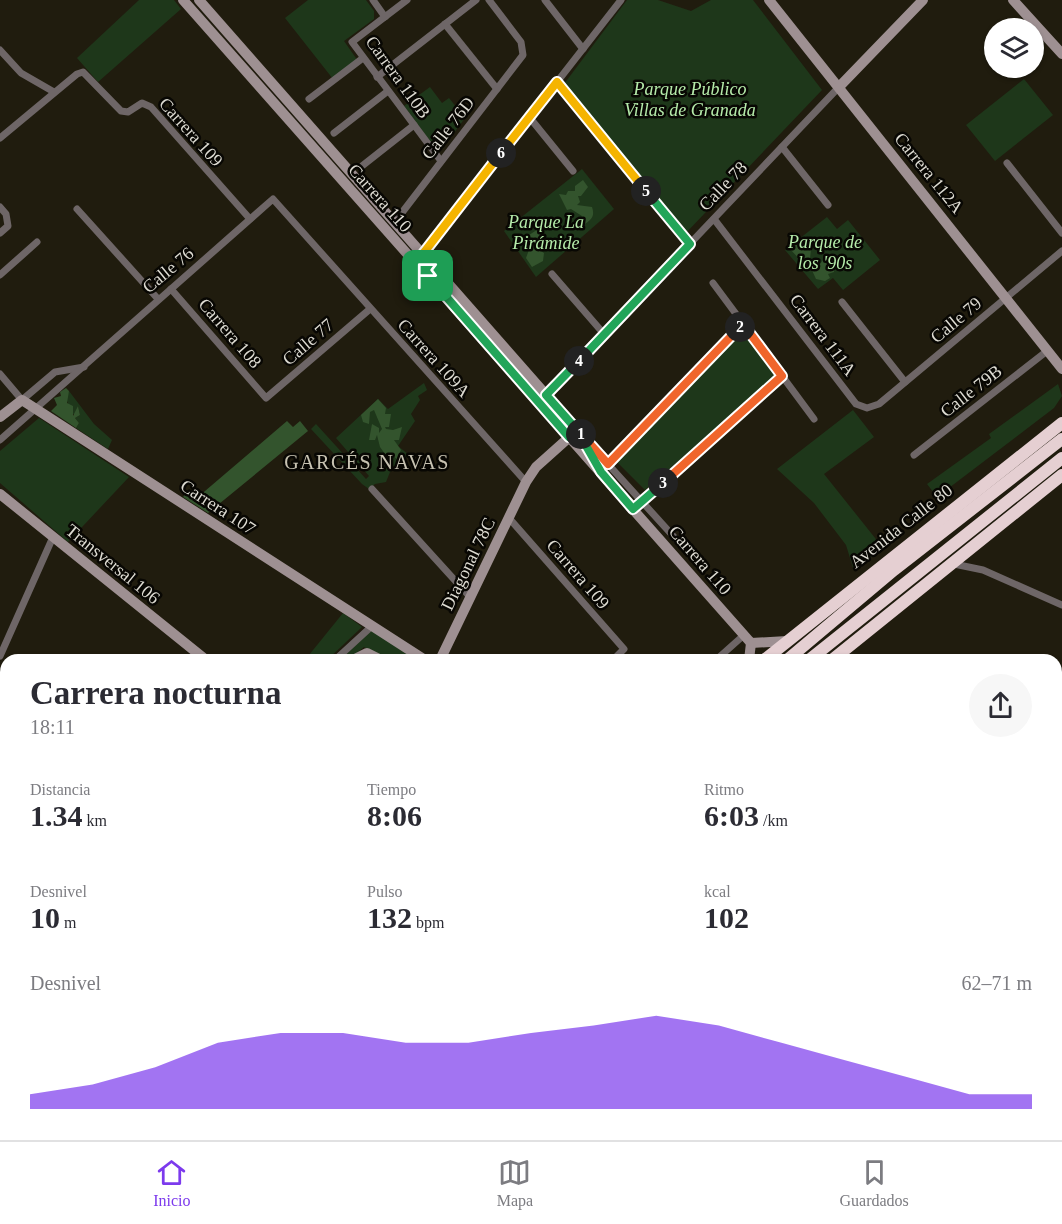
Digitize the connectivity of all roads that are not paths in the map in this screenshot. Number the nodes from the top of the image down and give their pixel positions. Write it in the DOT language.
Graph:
graph roads {
  1 [pos="183,0"];
  2 [pos="199,0"];
  3 [pos="373,0"];
  4 [pos="407,0"];
  5 [pos="476,0"];
  6 [pos="489,0"];
  7 [pos="545,0"];
  8 [pos="609,0"];
  9 [pos="621,0"];
  10 [pos="769,0"];
  11 [pos="923,0"];
  12 [pos="1013,0"];
  13 [pos="615,8"];
  14 [pos="386,17"];
  15 [pos="445,24"];
  16 [pos="584,49"];
  17 [pos="0,51"];
  18 [pos="1062,54"];
  19 [pos="363,58"];
  20 [pos="377,77"];
  21 [pos="557,82"];
  22 [pos="839,87"];
  23 [pos="497,89"];
  24 [pos="388,91"];
  25 [pos="54,92"];
  26 [pos="309,99"];
  27 [pos="530,118"];
  28 [pos="414,125"];
  29 [pos="334,133"];
  30 [pos="0,138"];
  31 [pos="782,147"];
  32 [pos="441,161"];
  33 [pos="1007,163"];
  34 [pos="362,166"];
  35 [pos="573,171"];
  36 [pos="273,199"];
  37 [pos="828,205"];
  38 [pos="0,207"];
  39 [pos="77,209"];
  40 [pos="250,219"];
  41 [pos="714,219"];
  42 [pos="394,223"];
  43 [pos="0,233"];
  44 [pos="1062,233"];
  45 [pos="37,242"];
  46 [pos="690,244"];
  47 [pos="1062,250"];
  48 [pos="422,255"];
  49 [pos="431,273"];
  50 [pos="552,274"];
  51 [pos="0,275"];
  52 [pos="713,283"];
  53 [pos="171,289"];
  54 [pos="1006,297"];
  55 [pos="158,299"];
  56 [pos="842,302"];
  57 [pos="370,309"];
  58 [pos="743,324"];
  59 [pos="604,334"];
  60 [pos="1047,351"];
  61 [pos="84,367"];
  62 [pos="1062,370"];
  63 [pos="0,374"];
  64 [pos="782,376"];
  65 [pos="905,382"];
  66 [pos="546,395"];
  67 [pos="266,398"];
  68 [pos="22,400"];
  69 [pos="867,408"];
  70 [pos="36,409"];
  71 [pos="0,417"];
  72 [pos="814,419"];
  73 [pos="1062,423"];
  74 [pos="573,433"];
  75 [pos="1062,439"];
  76 [pos="0,440"];
  77 [pos="914,455"];
  78 [pos="1062,458"];
  79 [pos="605,468"];
  80 [pos="1062,475"];
  81 [pos="526,482"];
  82 [pos="372,489"];
  83 [pos="0,494"];
  84 [pos="637,505"];
  85 [pos="509,518"];
  86 [pos="53,537"];
  87 [pos="684,548"];
  88 [pos="954,564"];
  89 [pos="470,597"];
  90 [pos="1062,605"];
  91 [pos="372,626"];
  92 [pos="748,639"];
  93 [pos="787,641"];
  94 [pos="1,654"];
  95 [pos="199,654"];
  96 [pos="341,654"];
  97 [pos="416,654"];
  98 [pos="443,654"];
  99 [pos="619,654"];
  100 [pos="725,654"];
  101 [pos="749,654"];
  102 [pos="771,654"];
  103 [pos="794,654"];
  104 [pos="816,654"];
  105 [pos="840,654"];
  1 -- 49 [label="street, Carrera 110"];
  2 -- 42 [label="street, Carrera 110"];
  3 -- 14 [label="street"];
  4 -- 14 [label="street"];
  5 -- 15 [label="street"];
  6 -- 23 [label="street, Calle 76D"];
  7 -- 16 [label="street"];
  8 -- 13 [label="street"];
  9 -- 13 [label="street"];
  10 -- 22 [label="street, Carrera 112A"];
  11 -- 22 [label="street, Calle 78"];
  12 -- 18 [label="street"];
  13 -- 16 [label="street"];
  14 -- 19 [label="street, Carrera 110B"];
  15 -- 20 [label="street"];
  15 -- 23 [label="street"];
  16 -- 21 [label="street"];
  17 -- 25 [label="street"];
  19 -- 20 [label="street, Carrera 110B"];
  19 -- 26 [label="street"];
  20 -- 24 [label="street, Carrera 110B"];
  21 -- 27 [label="street"];
  21 -- 46 [label="street"];
  22 -- 31 [label="street, Calle 78"];
  22 -- 54 [label="street, Carrera 112A"];
  23 -- 32 [label="street, Calle 76D"];
  24 -- 28 [label="street, Carrera 110B"];
  24 -- 29 [label="street"];
  25 -- 30 [label="street"];
  25 -- 40 [label="street, Carrera 109"];
  27 -- 35 [label="street"];
  27 -- 48 [label="street"];
  28 -- 32 [label="street, Carrera 110B"];
  28 -- 34 [label="street"];
  31 -- 37 [label="street"];
  31 -- 41 [label="street, Calle 78"];
  32 -- 42 [label="street, Calle 76D"];
  33 -- 44 [label="street"];
  36 -- 40 [label="street, Calle 76"];
  36 -- 57 [label="street, Carrera 109A"];
  38 -- 43 [label="street"];
  39 -- 55 [label="street"];
  40 -- 53 [label="street, Calle 76"];
  41 -- 46 [label="street, Calle 78"];
  41 -- 69 [label="street, Carrera 111A"];
  42 -- 48 [label="street, Carrera 110"];
  45 -- 51 [label="street"];
  46 -- 59 [label="street, Calle 78"];
  47 -- 54 [label="street, Calle 79"];
  48 -- 49 [label="street, Carrera 110"];
  49 -- 66 [label="street, Carrera 110"];
  49 -- 74 [label="street, Carrera 110"];
  50 -- 59 [label="street"];
  52 -- 58 [label="street"];
  53 -- 55 [label="street, Calle 76"];
  53 -- 67 [label="street, Carrera 108"];
  54 -- 60 [label="street, Carrera 112A"];
  54 -- 65 [label="street, Calle 79"];
  55 -- 61 [label="street, Calle 76"];
  56 -- 65 [label="street"];
  57 -- 67 [label="street, Calle 77"];
  57 -- 81 [label="street, Carrera 109A"];
  58 -- 64 [label="street"];
  58 -- 79 [label="street"];
  59 -- 66 [label="street, Calle 78"];
  60 -- 62 [label="street, Carrera 112A"];
  60 -- 77 [label="street, Calle 79B"];
  61 -- 68 [label="street"];
  61 -- 70 [label="street, Calle 76"];
  63 -- 68 [label="street, Carrera 107"];
  64 -- 72 [label="street"];
  64 -- 84 [label="street"];
  65 -- 69 [label="street, Calle 79"];
  66 -- 74 [label="street, Carrera 110"];
  68 -- 70 [label="street, Carrera 107"];
  68 -- 71 [label="street"];
  70 -- 76 [label="street, Calle 76"];
  70 -- 91 [label="street, Carrera 107"];
  73 -- 93 [label="highway, Avenida Calle 80"];
  74 -- 79 [label="street, Carrera 110"];
  74 -- 81 [label="street, Diagonal 78C"];
  75 -- 103 [label="highway, Avenida Calle 80"];
  78 -- 104 [label="highway"];
  79 -- 84 [label="street, Carrera 110"];
  80 -- 88 [label="highway"];
  81 -- 85 [label="street, Diagonal 78C"];
  82 -- 89 [label="street"];
  83 -- 86 [label="street, Transversal 106"];
  84 -- 87 [label="street, Carrera 110"];
  84 -- 92 [label="street, Carrera 110"];
  85 -- 89 [label="street, Diagonal 78C"];
  85 -- 99 [label="street, Carrera 109"];
  86 -- 94 [label="street"];
  86 -- 95 [label="street, Transversal 106"];
  88 -- 90 [label="street"];
  88 -- 105 [label="highway"];
  89 -- 98 [label="street, Diagonal 78C"];
  91 -- 96 [label="street"];
  91 -- 97 [label="street, Carrera 107"];
  92 -- 93 [label="street"];
  92 -- 100 [label="street"];
  92 -- 101 [label="street"];
  93 -- 102 [label="highway, Avenida Calle 80"];
}
